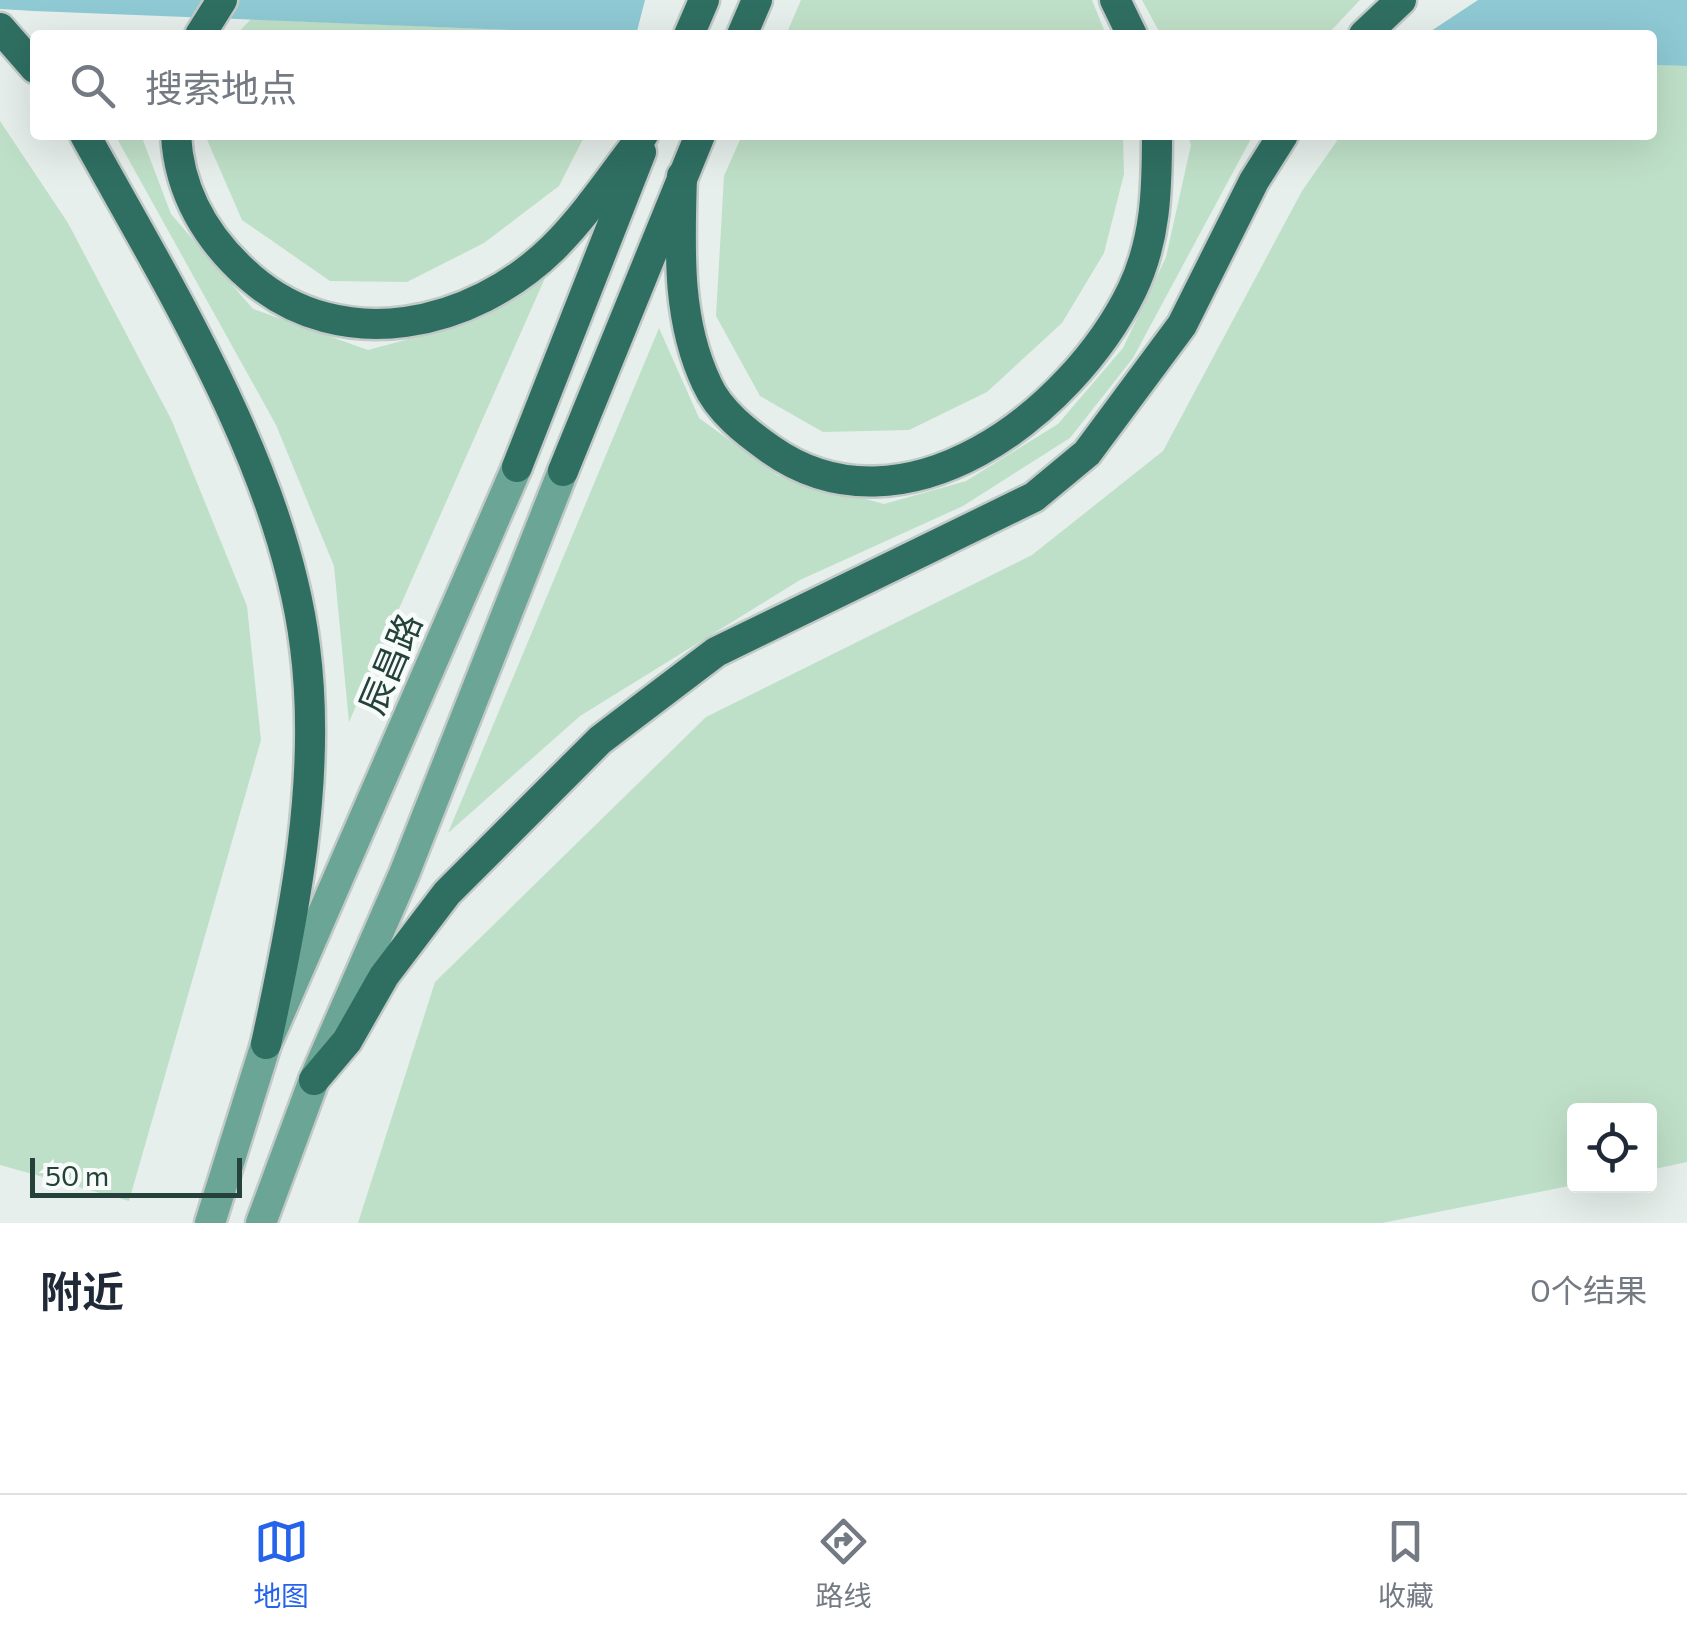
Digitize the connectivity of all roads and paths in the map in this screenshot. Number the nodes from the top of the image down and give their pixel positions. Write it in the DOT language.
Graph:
graph roads {
  1 [pos="222,0"];
  2 [pos="704,0"];
  3 [pos="757,0"];
  4 [pos="1115,0"];
  5 [pos="1401,0"];
  6 [pos="2,30"];
  7 [pos="203,30"];
  8 [pos="691,30"];
  9 [pos="744,30"];
  10 [pos="1130,30"];
  11 [pos="1369,30"];
  12 [pos="30,62"];
  13 [pos="88,140"];
  14 [pos="176,140"];
  15 [pos="641,140"];
  16 [pos="643,140"];
  17 [pos="698,140"];
  18 [pos="1157,140"];
  19 [pos="1280,140"];
  20 [pos="682,176"];
  21 [pos="517,467"];
  22 [pos="563,472"];
  23 [pos="266,1044"];
  24 [pos="314,1080"];
  25 [pos="210,1223"];
  26 [pos="261,1223"];
  1 -- 7 [label="highway"];
  2 -- 8 [label="highway"];
  3 -- 9 [label="highway"];
  4 -- 10 [label="highway"];
  5 -- 11 [label="highway"];
  6 -- 12 [label="highway"];
  13 -- 23 [label="highway"];
  14 -- 15 [label="highway"];
  16 -- 21 [label="highway, 辰昌路"];
  17 -- 20 [label="highway"];
  18 -- 20 [label="highway"];
  19 -- 24 [label="highway"];
  20 -- 22 [label="highway"];
  21 -- 23 [label="main road, 辰昌路"];
  22 -- 24 [label="main road"];
  23 -- 25 [label="main road, 辰昌路"];
  24 -- 26 [label="main road"];
}
